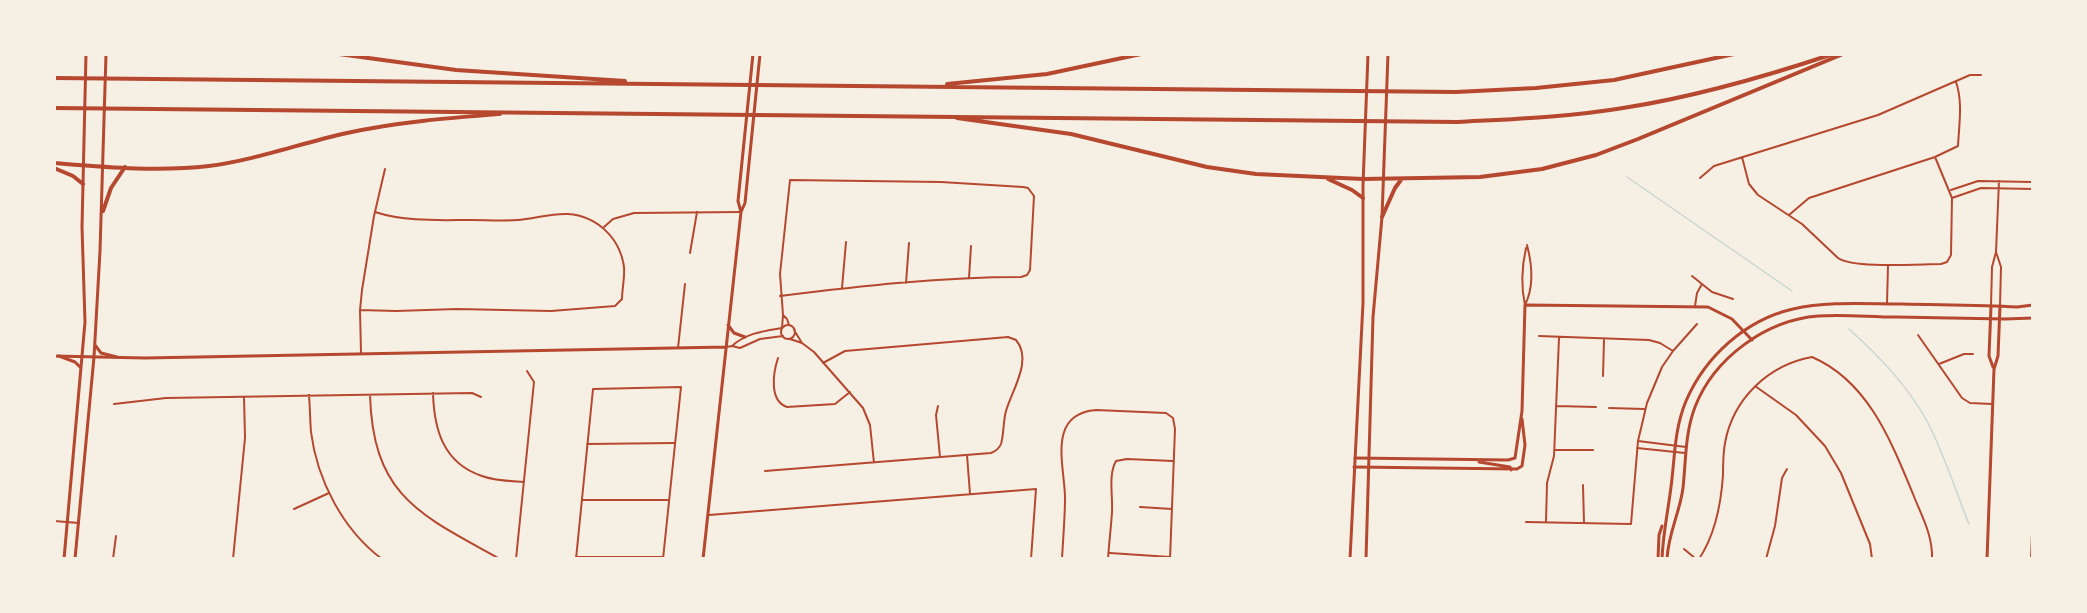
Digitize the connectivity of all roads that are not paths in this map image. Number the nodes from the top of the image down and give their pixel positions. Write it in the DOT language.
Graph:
graph roads {
  1 [pos="86,54"];
  2 [pos="106,54"];
  3 [pos="339,54"];
  4 [pos="1141,54"];
  5 [pos="1368,54"];
  6 [pos="1388,54"];
  7 [pos="1734,54"];
  8 [pos="1833,54"];
  9 [pos="1843,54"];
  10 [pos="753,55"];
  11 [pos="760,55"];
  12 [pos="1981,75"];
  13 [pos="54,78"];
  14 [pos="1955,81"];
  15 [pos="650,83"];
  16 [pos="923,86"];
  17 [pos="54,108"];
  18 [pos="531,112"];
  19 [pos="938,116"];
  20 [pos="1742,157"];
  21 [pos="1935,157"];
  22 [pos="54,163"];
  23 [pos="84,165"];
  24 [pos="104,166"];
  25 [pos="125,166"];
  26 [pos="54,168"];
  27 [pos="385,169"];
  28 [pos="1324,178"];
  29 [pos="1700,178"];
  30 [pos="1363,179"];
  31 [pos="1383,179"];
  32 [pos="1402,179"];
  33 [pos="1999,181"];
  34 [pos="2033,182"];
  35 [pos="83,184"];
  36 [pos="1999,188"];
  37 [pos="2033,189"];
  38 [pos="1950,191"];
  39 [pos="1363,198"];
  40 [pos="1952,198"];
  41 [pos="103,211"];
  42 [pos="375,212"];
  43 [pos="698,212"];
  44 [pos="741,212"];
  45 [pos="1789,215"];
  46 [pos="1382,217"];
  47 [pos="603,228"];
  48 [pos="846,242"];
  49 [pos="909,243"];
  50 [pos="971,246"];
  51 [pos="690,252"];
  52 [pos="1996,252"];
  53 [pos="1888,264"];
  54 [pos="1692,276"];
  55 [pos="969,278"];
  56 [pos="906,283"];
  57 [pos="685,284"];
  58 [pos="1702,284"];
  59 [pos="842,288"];
  60 [pos="780,296"];
  61 [pos="1733,299"];
  62 [pos="1525,304"];
  63 [pos="1887,304"];
  64 [pos="2033,305"];
  65 [pos="1695,306"];
  66 [pos="1991,306"];
  67 [pos="2000,306"];
  68 [pos="360,310"];
  69 [pos="783,315"];
  70 [pos="2033,318"];
  71 [pos="1990,319"];
  72 [pos="1999,319"];
  73 [pos="1697,324"];
  74 [pos="728,325"];
  75 [pos="789,325"];
  76 [pos="782,328"];
  77 [pos="794,330"];
  78 [pos="1744,330"];
  79 [pos="1918,335"];
  80 [pos="783,336"];
  81 [pos="1539,336"];
  82 [pos="745,338"];
  83 [pos="788,338"];
  84 [pos="1559,338"];
  85 [pos="1604,339"];
  86 [pos="1752,339"];
  87 [pos="95,343"];
  88 [pos="802,343"];
  89 [pos="732,346"];
  90 [pos="726,347"];
  91 [pos="678,348"];
  92 [pos="1673,351"];
  93 [pos="360,353"];
  94 [pos="1973,354"];
  95 [pos="54,356"];
  96 [pos="59,356"];
  97 [pos="83,357"];
  98 [pos="94,357"];
  99 [pos="117,357"];
  100 [pos="777,358"];
  101 [pos="823,363"];
  102 [pos="1939,364"];
  103 [pos="82,369"];
  104 [pos="1994,369"];
  105 [pos="527,371"];
  106 [pos="1603,376"];
  107 [pos="1755,386"];
  108 [pos="850,392"];
  109 [pos="433,393"];
  110 [pos="370,394"];
  111 [pos="309,395"];
  112 [pos="244,397"];
  113 [pos="481,397"];
  114 [pos="114,404"];
  115 [pos="1993,404"];
  116 [pos="938,406"];
  117 [pos="1556,406"];
  118 [pos="1596,407"];
  119 [pos="1609,408"];
  120 [pos="1644,409"];
  121 [pos="1522,411"];
  122 [pos="1638,441"];
  123 [pos="675,443"];
  124 [pos="587,444"];
  125 [pos="1674,445"];
  126 [pos="1686,447"];
  127 [pos="1637,448"];
  128 [pos="1555,450"];
  129 [pos="1593,450"];
  130 [pos="1673,452"];
  131 [pos="1685,453"];
  132 [pos="967,455"];
  133 [pos="940,457"];
  134 [pos="1355,458"];
  135 [pos="1370,459"];
  136 [pos="1432,460"];
  137 [pos="1472,460"];
  138 [pos="1173,461"];
  139 [pos="874,463"];
  140 [pos="1354,467"];
  141 [pos="1369,468"];
  142 [pos="1432,468"];
  143 [pos="1511,470"];
  144 [pos="1787,470"];
  145 [pos="765,471"];
  146 [pos="524,482"];
  147 [pos="1583,485"];
  148 [pos="329,493"];
  149 [pos="970,494"];
  150 [pos="669,500"];
  151 [pos="582,501"];
  152 [pos="1140,507"];
  153 [pos="2033,507"];
  154 [pos="1172,509"];
  155 [pos="294,510"];
  156 [pos="708,515"];
  157 [pos="54,520"];
  158 [pos="68,522"];
  159 [pos="79,522"];
  160 [pos="1526,522"];
  161 [pos="1546,522"];
  162 [pos="1584,523"];
  163 [pos="116,536"];
  164 [pos="1684,549"];
  165 [pos="1109,553"];
  166 [pos="576,558"];
  167 [pos="663,558"];
  168 [pos="1170,558"];
  169 [pos="64,559"];
  170 [pos="75,559"];
  171 [pos="113,559"];
  172 [pos="233,559"];
  173 [pos="382,559"];
  174 [pos="500,559"];
  175 [pos="516,559"];
  176 [pos="703,559"];
  177 [pos="1031,559"];
  178 [pos="1062,559"];
  179 [pos="1108,559"];
  180 [pos="1350,559"];
  181 [pos="1366,559"];
  182 [pos="1660,559"];
  183 [pos="1667,559"];
  184 [pos="1697,559"];
  185 [pos="1766,559"];
  186 [pos="1872,559"];
  187 [pos="1932,559"];
  188 [pos="1987,559"];
  189 [pos="2031,559"];
  1 -- 23 [label="main road"];
  2 -- 24 [label="main road"];
  3 -- 15 [label="highway"];
  4 -- 16 [label="highway"];
  5 -- 30 [label="main road"];
  6 -- 31 [label="main road"];
  7 -- 16 [label="highway"];
  8 -- 19 [label="highway"];
  9 -- 32 [label="highway"];
  10 -- 44 [label="main road"];
  11 -- 44 [label="main road"];
  12 -- 14 [label="street"];
  13 -- 15 [label="highway"];
  14 -- 20 [label="street"];
  14 -- 21 [label="street"];
  15 -- 16 [label="highway"];
  17 -- 18 [label="highway"];
  18 -- 19 [label="highway"];
  18 -- 25 [label="highway"];
  19 -- 28 [label="highway"];
  20 -- 29 [label="street"];
  20 -- 45 [label="street"];
  21 -- 38 [label="street"];
  21 -- 45 [label="street"];
  22 -- 23 [label="highway"];
  23 -- 24 [label="highway"];
  23 -- 35 [label="main road"];
  24 -- 25 [label="highway"];
  24 -- 41 [label="main road"];
  25 -- 41 [label="highway"];
  26 -- 35 [label="highway"];
  27 -- 42 [label="street"];
  28 -- 30 [label="highway"];
  28 -- 39 [label="highway"];
  30 -- 31 [label="highway"];
  30 -- 39 [label="main road"];
  31 -- 32 [label="highway"];
  31 -- 46 [label="main road"];
  32 -- 46 [label="highway"];
  33 -- 34 [label="street"];
  33 -- 36 [label="street"];
  33 -- 38 [label="street"];
  35 -- 97 [label="main road"];
  36 -- 37 [label="street"];
  36 -- 40 [label="street"];
  36 -- 52 [label="street"];
  38 -- 40 [label="street"];
  39 -- 134 [label="main road"];
  40 -- 53 [label="street"];
  41 -- 87 [label="main road"];
  42 -- 47 [label="street"];
  42 -- 68 [label="street"];
  43 -- 44 [label="street"];
  43 -- 47 [label="street"];
  43 -- 51 [label="street"];
  44 -- 74 [label="main road"];
  45 -- 53 [label="street"];
  46 -- 135 [label="main road"];
  47 -- 68 [label="street"];
  48 -- 59 [label="street"];
  49 -- 56 [label="street"];
  50 -- 55 [label="street"];
  52 -- 66 [label="street"];
  52 -- 67 [label="street"];
  53 -- 63 [label="street"];
  54 -- 58 [label="street"];
  55 -- 56 [label="street"];
  55 -- 60 [label="street"];
  56 -- 59 [label="street"];
  57 -- 91 [label="street"];
  58 -- 61 [label="street"];
  58 -- 65 [label="street"];
  59 -- 60 [label="street"];
  60 -- 69 [label="street"];
  62 -- 62 [label="street"];
  62 -- 65 [label="main road"];
  62 -- 121 [label="main road"];
  63 -- 66 [label="main road"];
  63 -- 78 [label="main road"];
  64 -- 67 [label="main road"];
  65 -- 78 [label="main road"];
  66 -- 67 [label="main road"];
  66 -- 71 [label="main road"];
  67 -- 72 [label="main road"];
  68 -- 93 [label="street"];
  69 -- 75 [label="street"];
  69 -- 76 [label="street"];
  70 -- 72 [label="main road"];
  71 -- 72 [label="main road"];
  71 -- 86 [label="main road"];
  71 -- 104 [label="main road"];
  72 -- 104 [label="main road"];
  73 -- 92 [label="street"];
  74 -- 82 [label="main road"];
  74 -- 90 [label="main road"];
  75 -- 76 [label="street"];
  75 -- 77 [label="street"];
  76 -- 80 [label="street"];
  76 -- 82 [label="street"];
  77 -- 83 [label="street"];
  77 -- 88 [label="street"];
  78 -- 86 [label="main road"];
  78 -- 125 [label="main road"];
  79 -- 102 [label="street"];
  80 -- 83 [label="street"];
  80 -- 89 [label="street"];
  81 -- 84 [label="street"];
  82 -- 89 [label="street"];
  83 -- 88 [label="street"];
  84 -- 85 [label="street"];
  84 -- 117 [label="street"];
  85 -- 92 [label="street"];
  85 -- 106 [label="street"];
  86 -- 126 [label="main road"];
  87 -- 98 [label="main road"];
  87 -- 99 [label="main road"];
  88 -- 101 [label="street"];
  89 -- 90 [label="street"];
  90 -- 91 [label="main road"];
  90 -- 156 [label="main road"];
  91 -- 93 [label="main road"];
  92 -- 120 [label="street"];
  93 -- 99 [label="main road"];
  94 -- 102 [label="street"];
  95 -- 96 [label="main road"];
  96 -- 97 [label="main road"];
  96 -- 103 [label="main road"];
  97 -- 98 [label="main road"];
  97 -- 103 [label="main road"];
  98 -- 99 [label="main road"];
  98 -- 159 [label="main road"];
  100 -- 108 [label="street"];
  101 -- 108 [label="street"];
  101 -- 132 [label="street"];
  102 -- 115 [label="street"];
  103 -- 158 [label="main road"];
  104 -- 115 [label="main road"];
  105 -- 146 [label="street"];
  107 -- 184 [label="street"];
  107 -- 186 [label="street"];
  107 -- 187 [label="street"];
  108 -- 139 [label="street"];
  109 -- 110 [label="street"];
  109 -- 113 [label="street"];
  109 -- 146 [label="street"];
  110 -- 111 [label="street"];
  110 -- 174 [label="street"];
  111 -- 112 [label="street"];
  111 -- 148 [label="street"];
  112 -- 114 [label="street"];
  112 -- 172 [label="street"];
  115 -- 188 [label="main road"];
  116 -- 133 [label="street"];
  117 -- 118 [label="street"];
  117 -- 128 [label="street"];
  119 -- 120 [label="street"];
  120 -- 122 [label="street"];
  121 -- 137 [label="main road"];
  121 -- 143 [label="main road"];
  122 -- 125 [label="street"];
  122 -- 127 [label="street"];
  123 -- 124 [label="street"];
  123 -- 124 [label="street"];
  123 -- 150 [label="street"];
  124 -- 151 [label="street"];
  125 -- 126 [label="street"];
  125 -- 130 [label="main road"];
  126 -- 131 [label="main road"];
  127 -- 130 [label="street"];
  127 -- 162 [label="street"];
  128 -- 129 [label="street"];
  128 -- 161 [label="street"];
  130 -- 131 [label="street"];
  130 -- 182 [label="main road"];
  131 -- 183 [label="main road"];
  132 -- 133 [label="street"];
  132 -- 149 [label="street"];
  133 -- 139 [label="street"];
  134 -- 135 [label="main road"];
  134 -- 140 [label="main road"];
  135 -- 136 [label="main road"];
  135 -- 141 [label="main road"];
  136 -- 137 [label="main road"];
  136 -- 142 [label="main road"];
  137 -- 143 [label="main road"];
  138 -- 154 [label="street"];
  138 -- 165 [label="street"];
  138 -- 178 [label="street"];
  139 -- 145 [label="street"];
  140 -- 141 [label="main road"];
  140 -- 180 [label="main road"];
  141 -- 142 [label="main road"];
  141 -- 181 [label="main road"];
  142 -- 143 [label="main road"];
  144 -- 185 [label="street"];
  146 -- 175 [label="street"];
  147 -- 162 [label="street"];
  148 -- 155 [label="street"];
  148 -- 173 [label="street"];
  149 -- 156 [label="street"];
  149 -- 177 [label="street"];
  150 -- 151 [label="street"];
  150 -- 167 [label="street"];
  151 -- 166 [label="street"];
  152 -- 154 [label="street"];
  153 -- 189 [label="street"];
  154 -- 168 [label="street"];
  156 -- 176 [label="main road"];
  157 -- 158 [label="street"];
  158 -- 159 [label="street"];
  158 -- 169 [label="main road"];
  159 -- 170 [label="main road"];
  160 -- 161 [label="street"];
  161 -- 162 [label="street"];
  163 -- 171 [label="street"];
  164 -- 184 [label="street"];
  165 -- 168 [label="street"];
  165 -- 179 [label="street"];
  166 -- 167 [label="street"];
}
